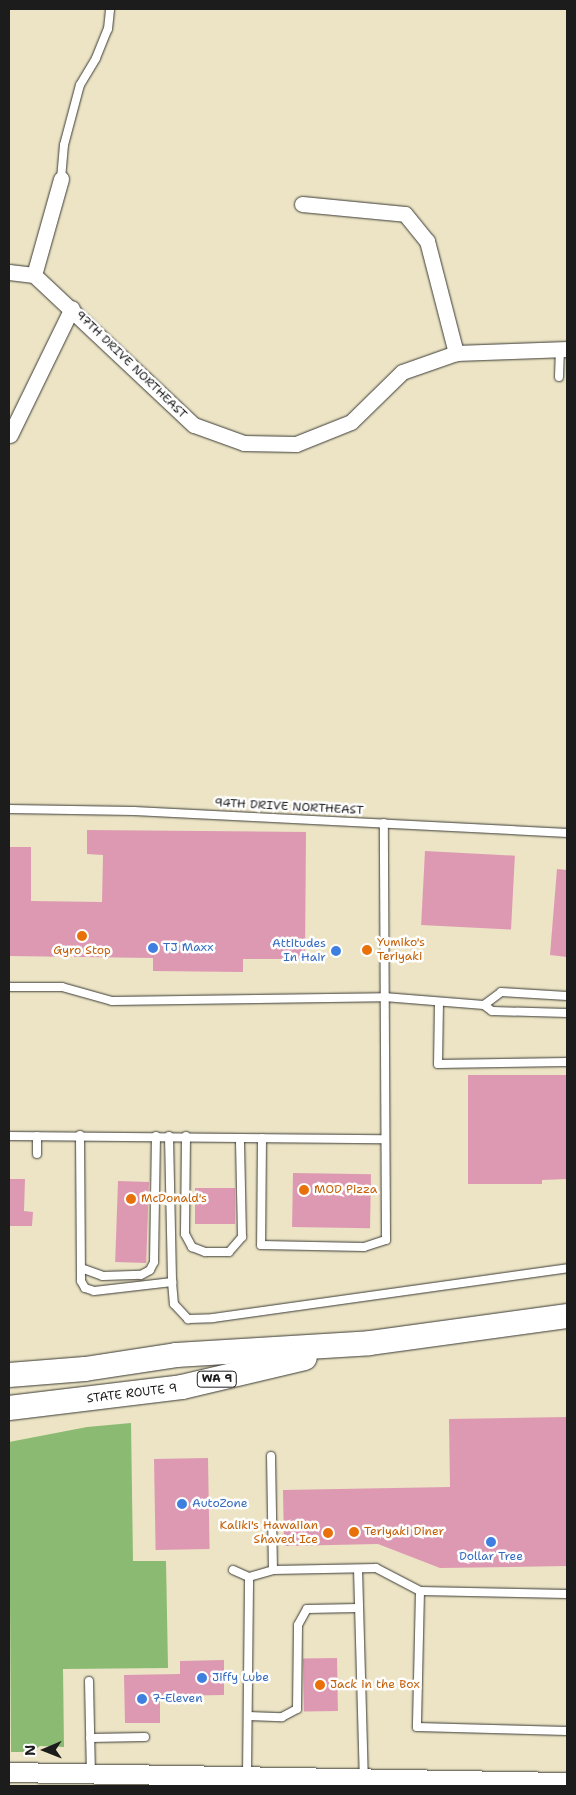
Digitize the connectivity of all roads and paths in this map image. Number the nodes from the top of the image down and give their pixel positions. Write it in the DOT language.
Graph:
graph roads {
  1 [pos="110,9"];
  2 [pos="61,179"];
  3 [pos="302,204"];
  4 [pos="9,272"];
  5 [pos="34,275"];
  6 [pos="72,308"];
  7 [pos="564,349"];
  8 [pos="456,353"];
  9 [pos="559,377"];
  10 [pos="9,435"];
  11 [pos="9,809"];
  12 [pos="384,823"];
  13 [pos="567,833"];
  14 [pos="9,986"];
  15 [pos="567,996"];
  16 [pos="384,997"];
  17 [pos="439,1002"];
  18 [pos="484,1005"];
  19 [pos="567,1013"];
  20 [pos="567,1062"];
  21 [pos="80,1135"];
  22 [pos="9,1136"];
  23 [pos="37,1136"];
  24 [pos="156,1136"];
  25 [pos="169,1136"];
  26 [pos="186,1136"];
  27 [pos="240,1138"];
  28 [pos="262,1138"];
  29 [pos="385,1139"];
  30 [pos="37,1154"];
  31 [pos="81,1268"];
  32 [pos="567,1268"];
  33 [pos="172,1282"];
  34 [pos="567,1316"];
  35 [pos="370,1343"];
  36 [pos="9,1358"];
  37 [pos="115,1364"];
  38 [pos="9,1375"];
  39 [pos="9,1408"];
  40 [pos="271,1456"];
  41 [pos="358,1569"];
  42 [pos="233,1570"];
  43 [pos="273,1570"];
  44 [pos="249,1577"];
  45 [pos="420,1591"];
  46 [pos="567,1594"];
  47 [pos="358,1608"];
  48 [pos="89,1681"];
  49 [pos="248,1716"];
  50 [pos="567,1731"];
  51 [pos="145,1737"];
  52 [pos="90,1738"];
  53 [pos="9,1772"];
  54 [pos="91,1775"];
  55 [pos="241,1781"];
  56 [pos="196,1782"];
  57 [pos="567,1782"];
  58 [pos="291,1783"];
  59 [pos="364,1784"];
  60 [pos="398,1784"];
  61 [pos="449,1784"];
  62 [pos="547,1784"];
  1 -- 2 [label="lane"];
  2 -- 5 [label="street"];
  3 -- 8 [label="street"];
  4 -- 5 [label="street"];
  5 -- 6 [label="street, 97TH DRIVE NORTHEAST"];
  6 -- 8 [label="street, 97TH DRIVE NORTHEAST"];
  6 -- 10 [label="street"];
  7 -- 8 [label="street, 97TH DRIVE NORTHEAST"];
  7 -- 9 [label="lane"];
  11 -- 12 [label="lane, 94TH DRIVE NORTHEAST"];
  12 -- 13 [label="lane, 94TH DRIVE NORTHEAST"];
  12 -- 16 [label="lane"];
  14 -- 16 [label="lane"];
  15 -- 18 [label="lane"];
  16 -- 17 [label="lane"];
  16 -- 29 [label="lane"];
  17 -- 18 [label="lane"];
  17 -- 20 [label="lane"];
  18 -- 19 [label="lane"];
  21 -- 23 [label="lane"];
  21 -- 24 [label="lane"];
  21 -- 31 [label="lane"];
  22 -- 23 [label="lane"];
  23 -- 30 [label="lane"];
  24 -- 25 [label="lane"];
  24 -- 31 [label="lane"];
  25 -- 26 [label="lane"];
  25 -- 33 [label="lane"];
  26 -- 27 [label="lane"];
  26 -- 27 [label="lane"];
  27 -- 28 [label="lane"];
  28 -- 29 [label="lane"];
  28 -- 29 [label="lane"];
  31 -- 33 [label="lane"];
  32 -- 33 [label="lane"];
  34 -- 35 [label="main road, STATE ROUTE 9 / WA 9"];
  35 -- 37 [label="main road, STATE ROUTE 9 / WA 9"];
  35 -- 39 [label="main road, STATE ROUTE 9 / WA 9"];
  36 -- 37 [label="main road"];
  37 -- 38 [label="main road, STATE ROUTE 9 / WA 9"];
  40 -- 43 [label="lane"];
  41 -- 43 [label="lane"];
  41 -- 45 [label="lane"];
  41 -- 47 [label="lane"];
  42 -- 44 [label="lane"];
  43 -- 44 [label="lane"];
  44 -- 49 [label="lane"];
  45 -- 46 [label="lane"];
  45 -- 50 [label="lane"];
  47 -- 49 [label="lane"];
  47 -- 59 [label="lane"];
  48 -- 52 [label="lane"];
  49 -- 55 [label="lane"];
  51 -- 52 [label="lane"];
  52 -- 54 [label="lane"];
  53 -- 54 [label="street"];
  54 -- 56 [label="street"];
  55 -- 56 [label="street"];
  55 -- 58 [label="street"];
  57 -- 62 [label="street"];
  58 -- 59 [label="street"];
  59 -- 60 [label="street"];
  60 -- 61 [label="street"];
  61 -- 62 [label="street"];
}
